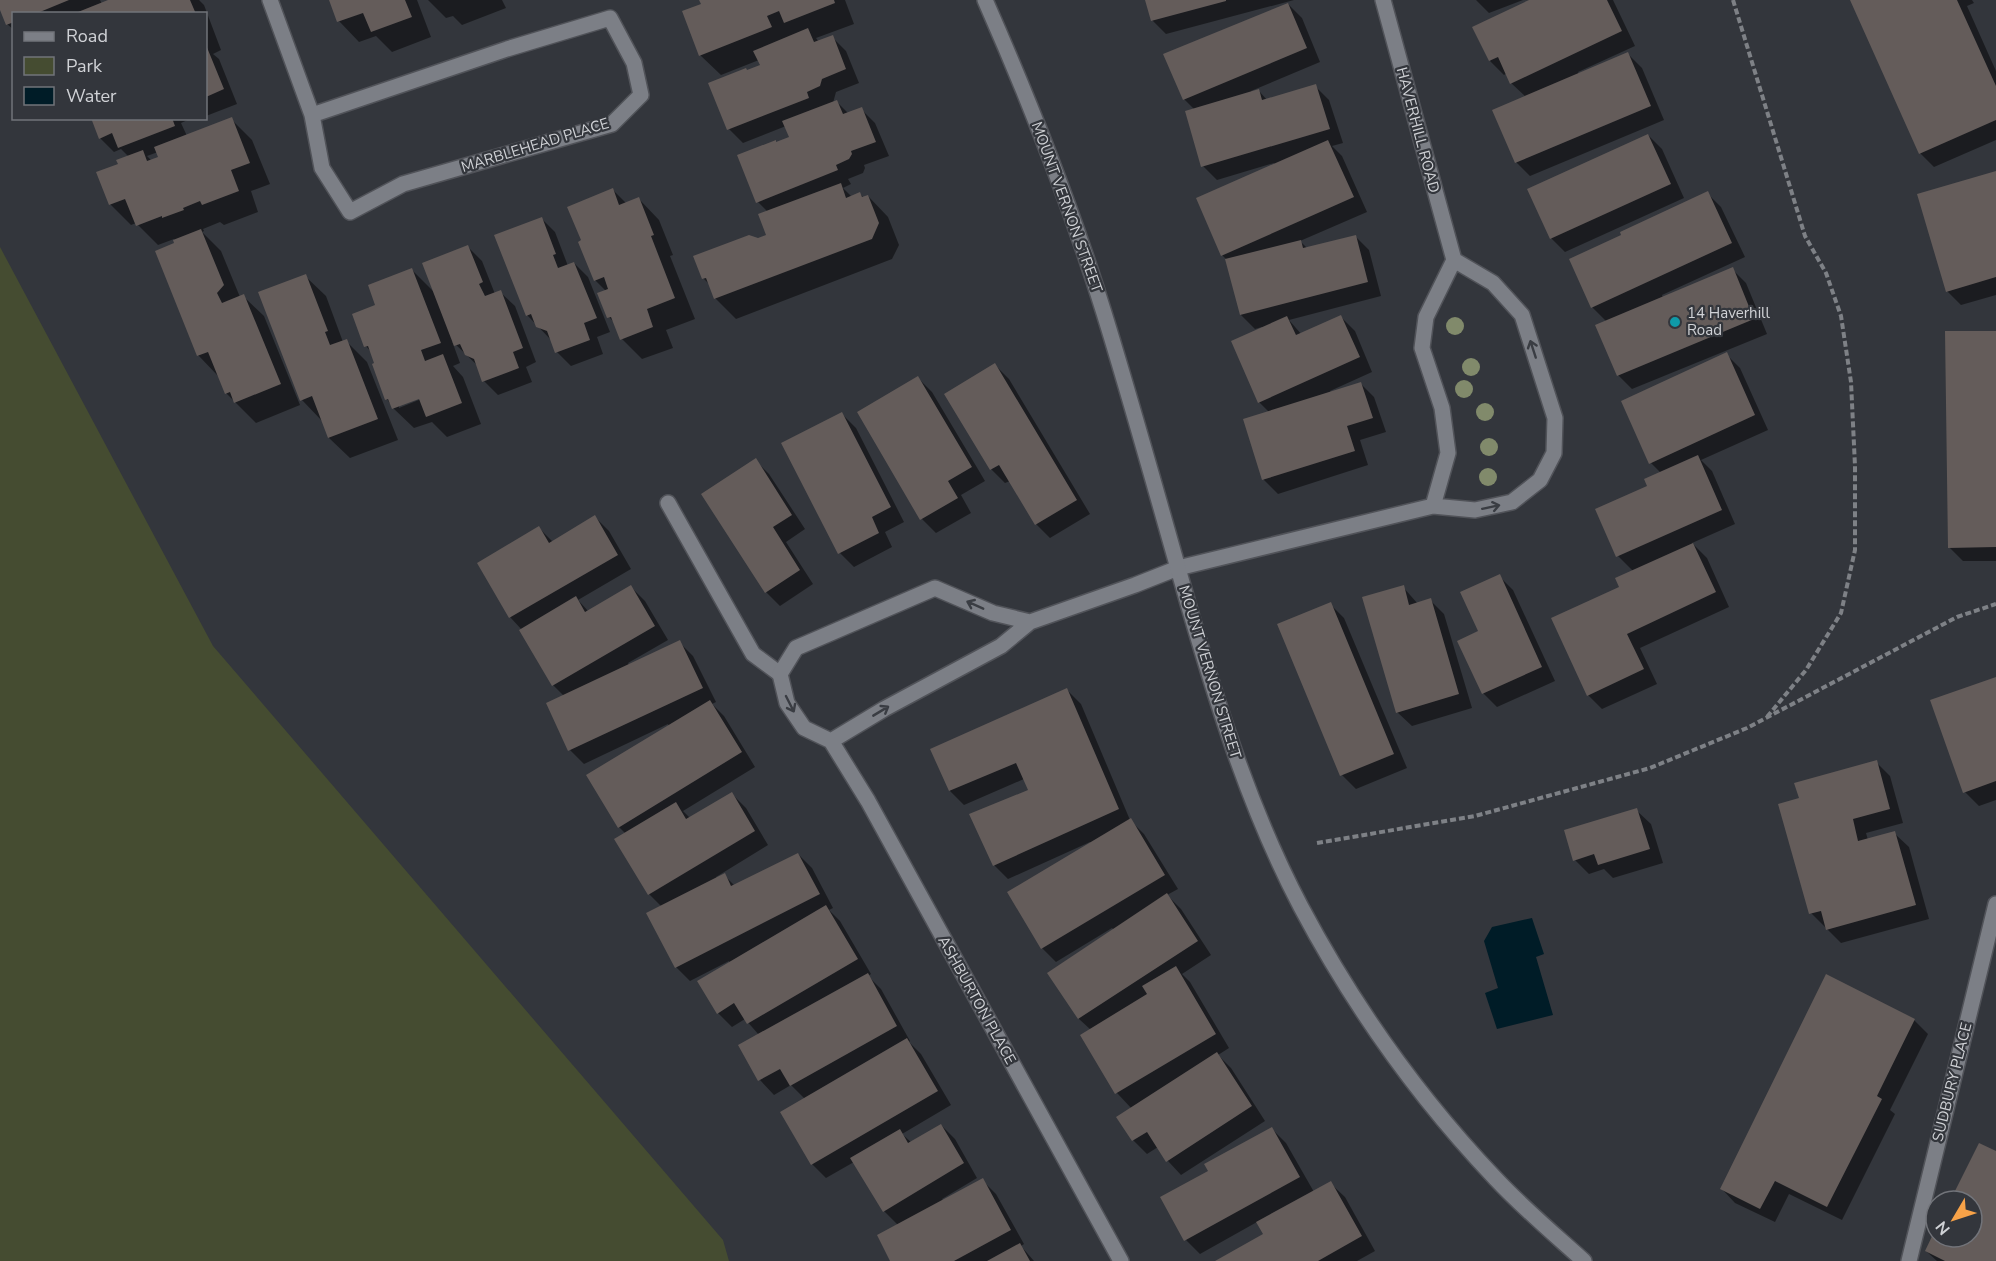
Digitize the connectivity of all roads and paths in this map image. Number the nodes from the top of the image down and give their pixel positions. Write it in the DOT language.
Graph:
graph roads {
  1 [pos="270,0"];
  2 [pos="985,0"];
  3 [pos="1383,0"];
  4 [pos="1733,0"];
  5 [pos="312,116"];
  6 [pos="1454,260"];
  7 [pos="668,503"];
  8 [pos="1433,506"];
  9 [pos="1178,568"];
  10 [pos="1996,604"];
  11 [pos="1030,622"];
  12 [pos="780,674"];
  13 [pos="1767,717"];
  14 [pos="831,741"];
  15 [pos="1317,843"];
  16 [pos="1996,904"];
  17 [pos="1121,1261"];
  18 [pos="1584,1261"];
  19 [pos="1909,1261"];
  1 -- 5 [label="street, MARBLEHEAD PLACE"];
  2 -- 9 [label="street, MOUNT VERNON STREET"];
  3 -- 6 [label="street, HAVERHILL ROAD"];
  4 -- 13 [label="path"];
  5 -- 5 [label="street, MARBLEHEAD PLACE"];
  6 -- 8 [label="street"];
  8 -- 6 [label="street, one-way"];
  7 -- 12 [label="street"];
  8 -- 9 [label="street"];
  9 -- 11 [label="street"];
  9 -- 18 [label="street, MOUNT VERNON STREET"];
  10 -- 13 [label="path"];
  11 -- 12 [label="street, one-way"];
  14 -- 11 [label="street, one-way"];
  12 -- 14 [label="street, one-way"];
  13 -- 15 [label="path"];
  14 -- 17 [label="street, ASHBURTON PLACE"];
  16 -- 19 [label="street, SUDBURY PLACE"];
}
